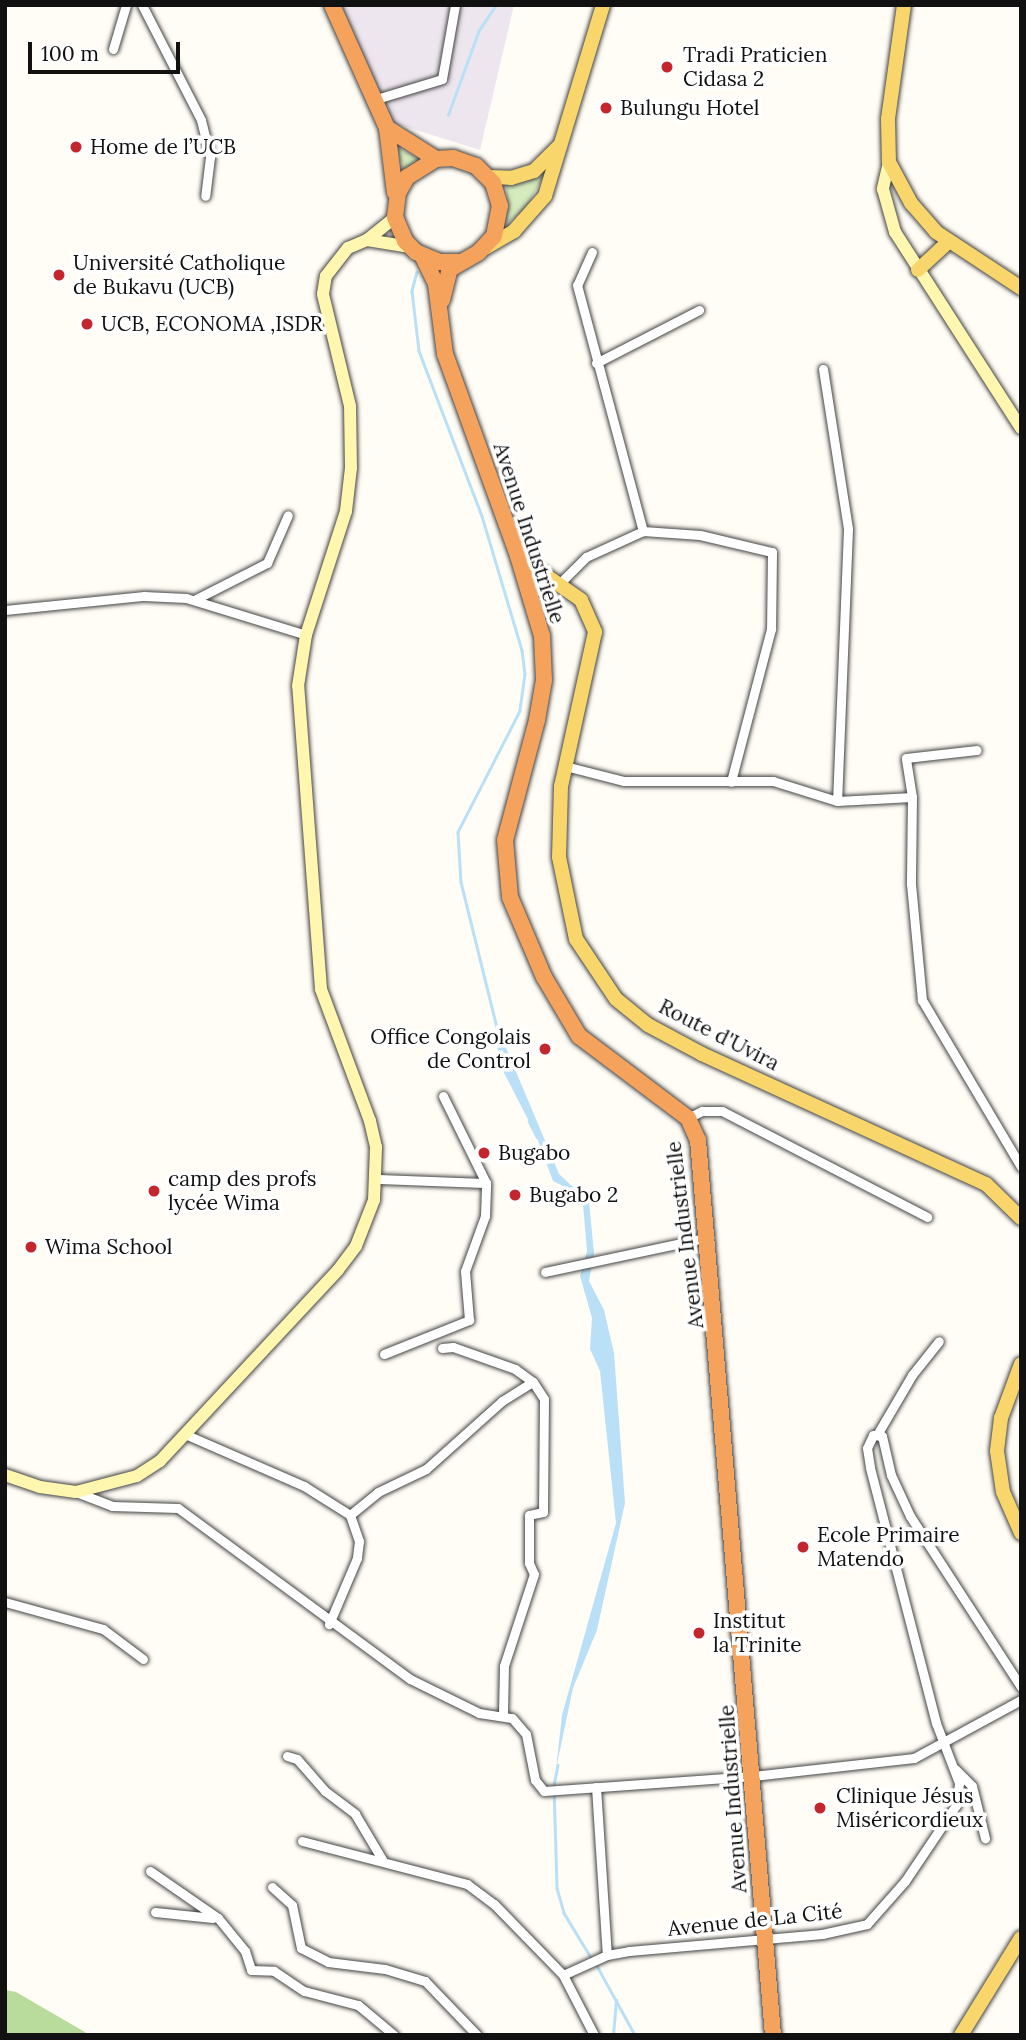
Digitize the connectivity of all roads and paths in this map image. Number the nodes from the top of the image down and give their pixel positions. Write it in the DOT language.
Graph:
graph roads {
  1 [pos="126,5"];
  2 [pos="142,5"];
  3 [pos="332,5"];
  4 [pos="456,5"];
  5 [pos="603,5"];
  6 [pos="904,5"];
  7 [pos="113,49"];
  8 [pos="373,100"];
  9 [pos="387,128"];
  10 [pos="563,141"];
  11 [pos="436,159"];
  12 [pos="888,162"];
  13 [pos="488,177"];
  14 [pos="205,196"];
  15 [pos="395,211"];
  16 [pos="367,240"];
  17 [pos="947,242"];
  18 [pos="484,248"];
  19 [pos="416,252"];
  20 [pos="592,252"];
  21 [pos="458,262"];
  22 [pos="918,270"];
  23 [pos="1021,288"];
  24 [pos="699,310"];
  25 [pos="439,313"];
  26 [pos="596,363"];
  27 [pos="823,369"];
  28 [pos="1021,428"];
  29 [pos="288,515"];
  30 [pos="643,531"];
  31 [pos="518,556"];
  32 [pos="560,583"];
  33 [pos="195,599"];
  34 [pos="5,610"];
  35 [pos="306,635"];
  36 [pos="978,750"];
  37 [pos="565,766"];
  38 [pos="731,782"];
  39 [pos="912,797"];
  40 [pos="837,802"];
  41 [pos="443,1096"];
  42 [pos="688,1118"];
  43 [pos="1021,1167"];
  44 [pos="377,1179"];
  45 [pos="486,1183"];
  46 [pos="927,1217"];
  47 [pos="1021,1218"];
  48 [pos="709,1237"];
  49 [pos="545,1272"];
  50 [pos="939,1341"];
  51 [pos="442,1348"];
  52 [pos="384,1354"];
  53 [pos="1020,1370"];
  54 [pos="533,1382"];
  55 [pos="878,1433"];
  56 [pos="187,1435"];
  57 [pos="5,1475"];
  58 [pos="76,1492"];
  59 [pos="350,1515"];
  60 [pos="1021,1532"];
  61 [pos="5,1602"];
  62 [pos="329,1624"];
  63 [pos="143,1659"];
  64 [pos="1021,1688"];
  65 [pos="1021,1700"];
  66 [pos="503,1714"];
  67 [pos="942,1744"];
  68 [pos="287,1756"];
  69 [pos="954,1768"];
  70 [pos="753,1776"];
  71 [pos="596,1787"];
  72 [pos="985,1838"];
  73 [pos="302,1841"];
  74 [pos="383,1861"];
  75 [pos="150,1871"];
  76 [pos="272,1887"];
  77 [pos="155,1912"];
  78 [pos="218,1918"];
  79 [pos="1021,1938"];
  80 [pos="765,1939"];
  81 [pos="602,1957"];
  82 [pos="1015,1957"];
  83 [pos="563,1975"];
  84 [pos="394,2035"];
  85 [pos="477,2035"];
  86 [pos="594,2035"];
  87 [pos="773,2035"];
  88 [pos="961,2035"];
  1 -- 7 [label="street"];
  2 -- 14 [label="street"];
  3 -- 8 [label="highway"];
  4 -- 8 [label="street"];
  5 -- 10 [label="main road"];
  6 -- 12 [label="main road"];
  8 -- 9 [label="highway"];
  9 -- 11 [label="highway"];
  9 -- 15 [label="highway"];
  10 -- 13 [label="main road"];
  10 -- 18 [label="main road"];
  11 -- 13 [label="highway"];
  11 -- 15 [label="highway"];
  12 -- 17 [label="main road"];
  12 -- 22 [label="street"];
  13 -- 18 [label="highway"];
  15 -- 16 [label="street"];
  15 -- 19 [label="highway"];
  16 -- 19 [label="street"];
  16 -- 35 [label="street"];
  17 -- 22 [label="main road"];
  17 -- 23 [label="main road"];
  18 -- 21 [label="highway"];
  19 -- 21 [label="highway"];
  19 -- 25 [label="highway, Avenue Industrielle"];
  20 -- 26 [label="street"];
  21 -- 25 [label="highway, Avenue Industrielle"];
  22 -- 28 [label="street"];
  24 -- 26 [label="street"];
  25 -- 31 [label="highway, Avenue Industrielle"];
  26 -- 30 [label="street"];
  27 -- 40 [label="street"];
  29 -- 33 [label="street"];
  30 -- 32 [label="street"];
  30 -- 38 [label="street"];
  31 -- 32 [label="main road, Route d'Uvira"];
  31 -- 42 [label="highway, Avenue Industrielle"];
  32 -- 37 [label="main road, Route d'Uvira"];
  33 -- 34 [label="street"];
  33 -- 35 [label="street"];
  35 -- 44 [label="street"];
  36 -- 39 [label="street"];
  37 -- 38 [label="street"];
  37 -- 47 [label="main road, Route d'Uvira"];
  38 -- 40 [label="street"];
  39 -- 40 [label="street"];
  39 -- 43 [label="street"];
  41 -- 45 [label="street"];
  42 -- 46 [label="street"];
  42 -- 48 [label="highway, Avenue Industrielle"];
  44 -- 45 [label="street"];
  44 -- 56 [label="street"];
  45 -- 52 [label="street"];
  48 -- 49 [label="street"];
  48 -- 70 [label="highway, Avenue Industrielle"];
  50 -- 55 [label="street, Avenue de La Cité"];
  51 -- 54 [label="street"];
  53 -- 60 [label="main road"];
  54 -- 59 [label="street"];
  54 -- 66 [label="street"];
  55 -- 64 [label="street"];
  55 -- 67 [label="street, Avenue de La Cité"];
  56 -- 58 [label="street"];
  56 -- 59 [label="street"];
  57 -- 58 [label="street"];
  58 -- 62 [label="street"];
  59 -- 62 [label="street"];
  61 -- 63 [label="street"];
  62 -- 66 [label="street"];
  65 -- 67 [label="street"];
  66 -- 71 [label="street"];
  67 -- 69 [label="street, Avenue de La Cité"];
  67 -- 70 [label="street"];
  68 -- 74 [label="street"];
  69 -- 72 [label="street"];
  69 -- 80 [label="street, Avenue de La Cité"];
  70 -- 71 [label="street"];
  70 -- 80 [label="highway, Avenue Industrielle"];
  71 -- 81 [label="street"];
  73 -- 74 [label="street"];
  74 -- 83 [label="street"];
  75 -- 78 [label="street"];
  76 -- 85 [label="street"];
  77 -- 78 [label="street"];
  78 -- 84 [label="street"];
  79 -- 82 [label="main road"];
  80 -- 81 [label="street, Avenue de La Cité"];
  80 -- 87 [label="highway, Avenue Industrielle"];
  81 -- 83 [label="street, Avenue de La Cité"];
  82 -- 88 [label="main road"];
  83 -- 86 [label="street"];
}
